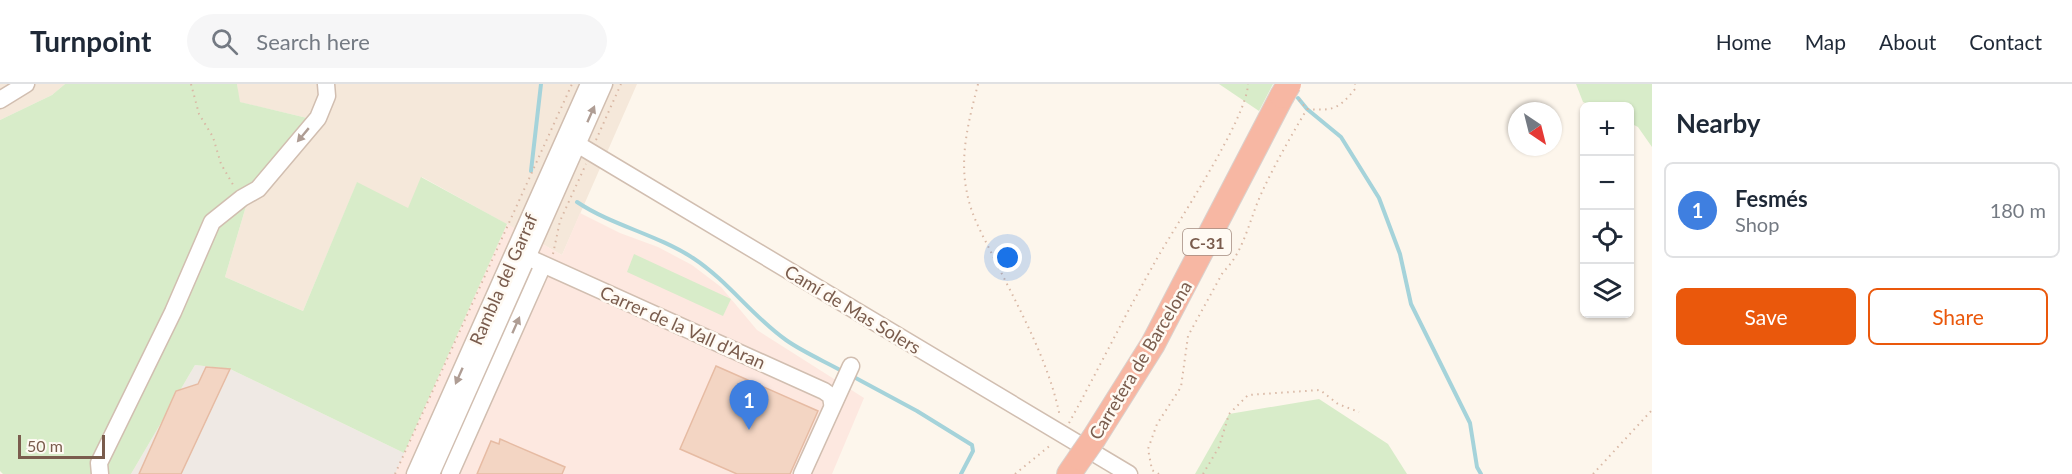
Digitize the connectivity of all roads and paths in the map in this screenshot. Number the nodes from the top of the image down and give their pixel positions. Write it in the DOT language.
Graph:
graph roads {
  1 [pos="6,84"];
  2 [pos="26,84"];
  3 [pos="191,84"];
  4 [pos="326,84"];
  5 [pos="572,84"];
  6 [pos="590,84"];
  7 [pos="604,84"];
  8 [pos="978,84"];
  9 [pos="1248,84"];
  10 [pos="1355,84"];
  11 [pos="0,87"];
  12 [pos="1290,93"];
  13 [pos="0,100"];
  14 [pos="1307,109"];
  15 [pos="577,144"];
  16 [pos="552,185"];
  17 [pos="242,198"];
  18 [pos="527,258"];
  19 [pos="543,265"];
  20 [pos="851,366"];
  21 [pos="832,403"];
  22 [pos="1652,410"];
  23 [pos="1359,412"];
  24 [pos="1063,435"];
  25 [pos="1075,466"];
  26 [pos="100,474"];
  27 [pos="394,474"];
  28 [pos="415,474"];
  29 [pos="431,474"];
  30 [pos="450,474"];
  31 [pos="802,474"];
  32 [pos="1015,474"];
  33 [pos="1129,474"];
  34 [pos="1160,474"];
  35 [pos="1203,474"];
  36 [pos="1593,474"];
  1 -- 11 [label="street"];
  2 -- 13 [label="street"];
  3 -- 17 [label="path"];
  4 -- 17 [label="street, one-way"];
  5 -- 27 [label="path"];
  6 -- 16 [label="street, Rambla del Garraf"];
  15 -- 7 [label="street, Rambla del Garraf, one-way"];
  8 -- 24 [label="path"];
  9 -- 24 [label="path"];
  10 -- 14 [label="path"];
  12 -- 14 [label="path"];
  12 -- 25 [label="highway, Carretera de Barcelona / C-31, bridge"];
  14 -- 34 [label="path"];
  15 -- 16 [label="street, Rambla del Garraf"];
  15 -- 24 [label="street, Camí de Mas Solers"];
  16 -- 18 [label="street, Rambla del Garraf"];
  16 -- 28 [label="street, Rambla del Garraf, one-way"];
  17 -- 26 [label="street"];
  18 -- 19 [label="street, Carrer de la Vall d'Aran"];
  18 -- 29 [label="street, Rambla del Garraf"];
  19 -- 21 [label="street, Carrer de la Vall d'Aran"];
  30 -- 19 [label="street, Rambla del Garraf, one-way"];
  20 -- 21 [label="street"];
  21 -- 31 [label="street"];
  22 -- 36 [label="path"];
  23 -- 35 [label="path"];
  24 -- 32 [label="path"];
  24 -- 33 [label="street, Camí de Mas Solers"];
}
